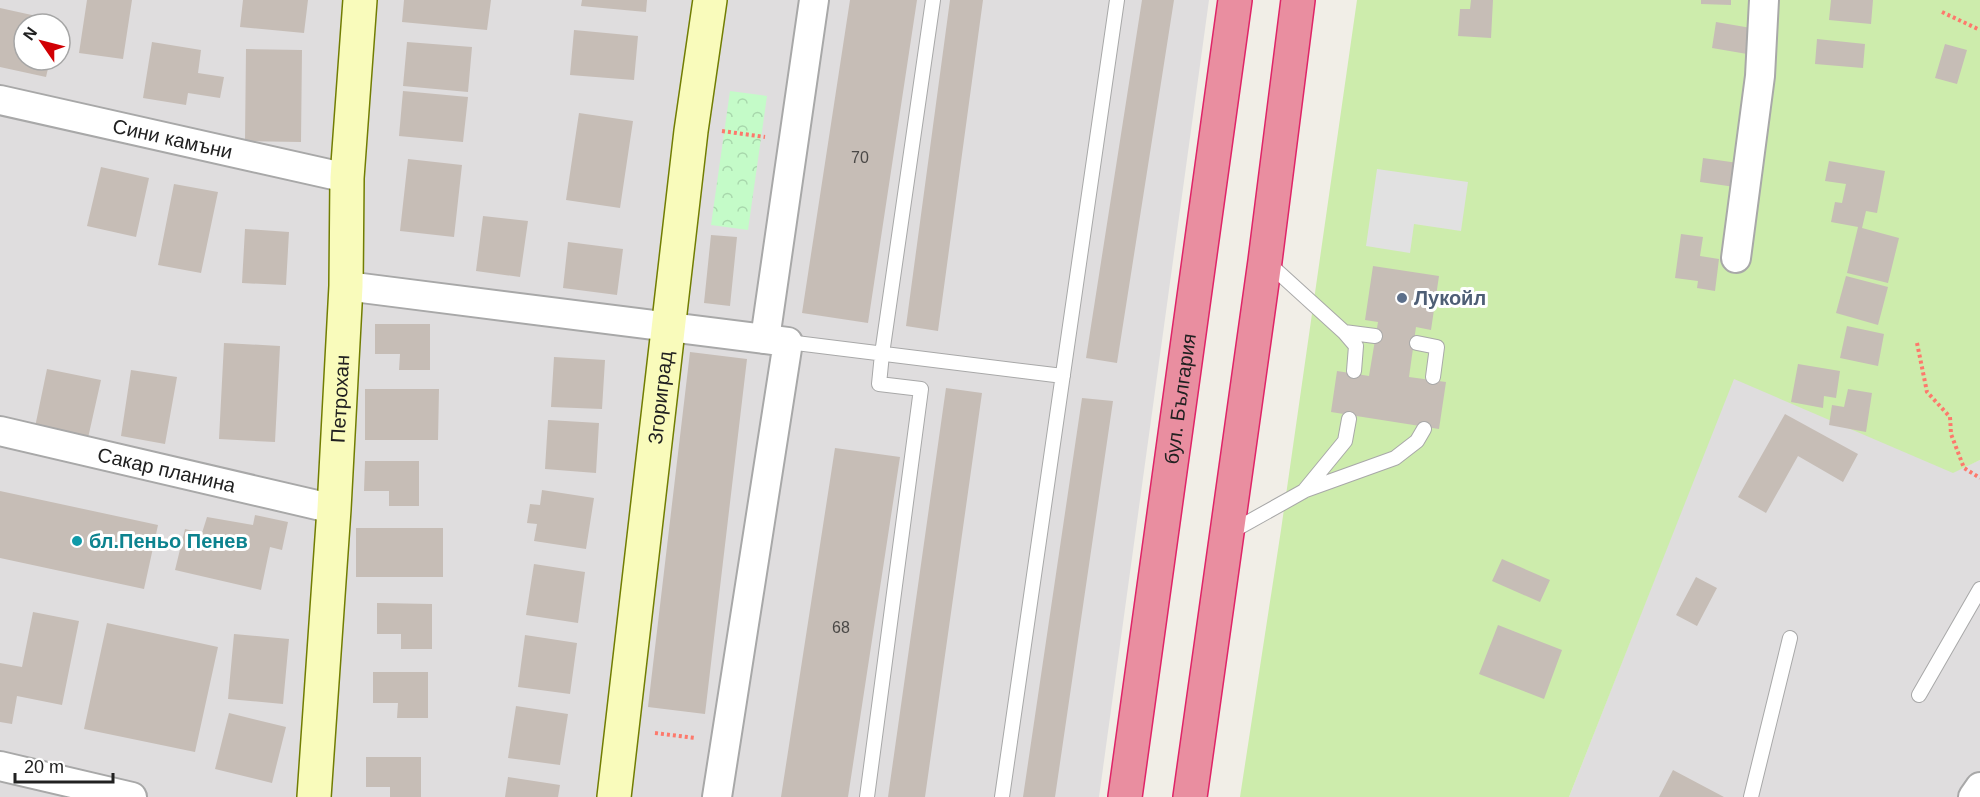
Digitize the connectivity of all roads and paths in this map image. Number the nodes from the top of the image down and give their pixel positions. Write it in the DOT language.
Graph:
graph roads {
  1 [pos="360,0"];
  2 [pos="710,0"];
  3 [pos="814,0"];
  4 [pos="933,0"];
  5 [pos="1117,0"];
  6 [pos="1235,0"];
  7 [pos="1298,0"];
  8 [pos="1764,0"];
  9 [pos="1942,12"];
  10 [pos="1980,30"];
  11 [pos="0,100"];
  12 [pos="691,130"];
  13 [pos="793,141"];
  14 [pos="347,178"];
  15 [pos="1736,258"];
  16 [pos="1265,261"];
  17 [pos="346,286"];
  18 [pos="670,327"];
  19 [pos="1344,332"];
  20 [pos="1375,336"];
  21 [pos="776,340"];
  22 [pos="1418,343"];
  23 [pos="1917,343"];
  24 [pos="882,354"];
  25 [pos="1354,371"];
  26 [pos="1063,376"];
  27 [pos="1433,377"];
  28 [pos="1348,419"];
  29 [pos="1424,429"];
  30 [pos="0,431"];
  31 [pos="1980,478"];
  32 [pos="1304,491"];
  33 [pos="334,509"];
  34 [pos="1227,534"];
  35 [pos="1980,589"];
  36 [pos="1790,639"];
  37 [pos="1919,695"];
  38 [pos="622,730"];
  39 [pos="725,741"];
  40 [pos="0,766"];
  41 [pos="1980,786"];
  42 [pos="132,797"];
  43 [pos="314,797"];
  44 [pos="614,797"];
  45 [pos="717,797"];
  46 [pos="867,797"];
  47 [pos="1002,797"];
  48 [pos="1125,797"];
  49 [pos="1190,797"];
  50 [pos="1751,797"];
  51 [pos="1973,797"];
  1 -- 14 [label="street, Петрохан"];
  2 -- 12 [label="street, Згориград"];
  3 -- 13 [label="street"];
  4 -- 24 [label="lane"];
  5 -- 26 [label="lane"];
  6 -- 48 [label="highway, бул. България"];
  7 -- 16 [label="highway"];
  8 -- 15 [label="street"];
  9 -- 10 [label="path"];
  11 -- 14 [label="street, Сини камъни"];
  12 -- 13 [label="path"];
  12 -- 18 [label="street, Згориград"];
  13 -- 21 [label="street"];
  14 -- 17 [label="street, Петрохан"];
  16 -- 19 [label="lane"];
  16 -- 34 [label="highway"];
  17 -- 18 [label="street"];
  17 -- 33 [label="street, Петрохан"];
  18 -- 21 [label="street"];
  18 -- 38 [label="street, Згориград"];
  19 -- 20 [label="lane"];
  19 -- 25 [label="lane"];
  21 -- 24 [label="lane"];
  21 -- 39 [label="street"];
  22 -- 27 [label="lane"];
  23 -- 31 [label="path"];
  24 -- 26 [label="lane"];
  24 -- 46 [label="lane"];
  26 -- 47 [label="lane"];
  28 -- 32 [label="lane"];
  29 -- 32 [label="lane"];
  30 -- 33 [label="street, Сакар планина"];
  32 -- 34 [label="lane"];
  33 -- 43 [label="street, Петрохан"];
  34 -- 49 [label="highway"];
  35 -- 37 [label="lane"];
  36 -- 50 [label="lane"];
  38 -- 39 [label="path"];
  38 -- 44 [label="street, Згориград"];
  39 -- 45 [label="street"];
  40 -- 42 [label="street"];
  41 -- 51 [label="street"];
}
